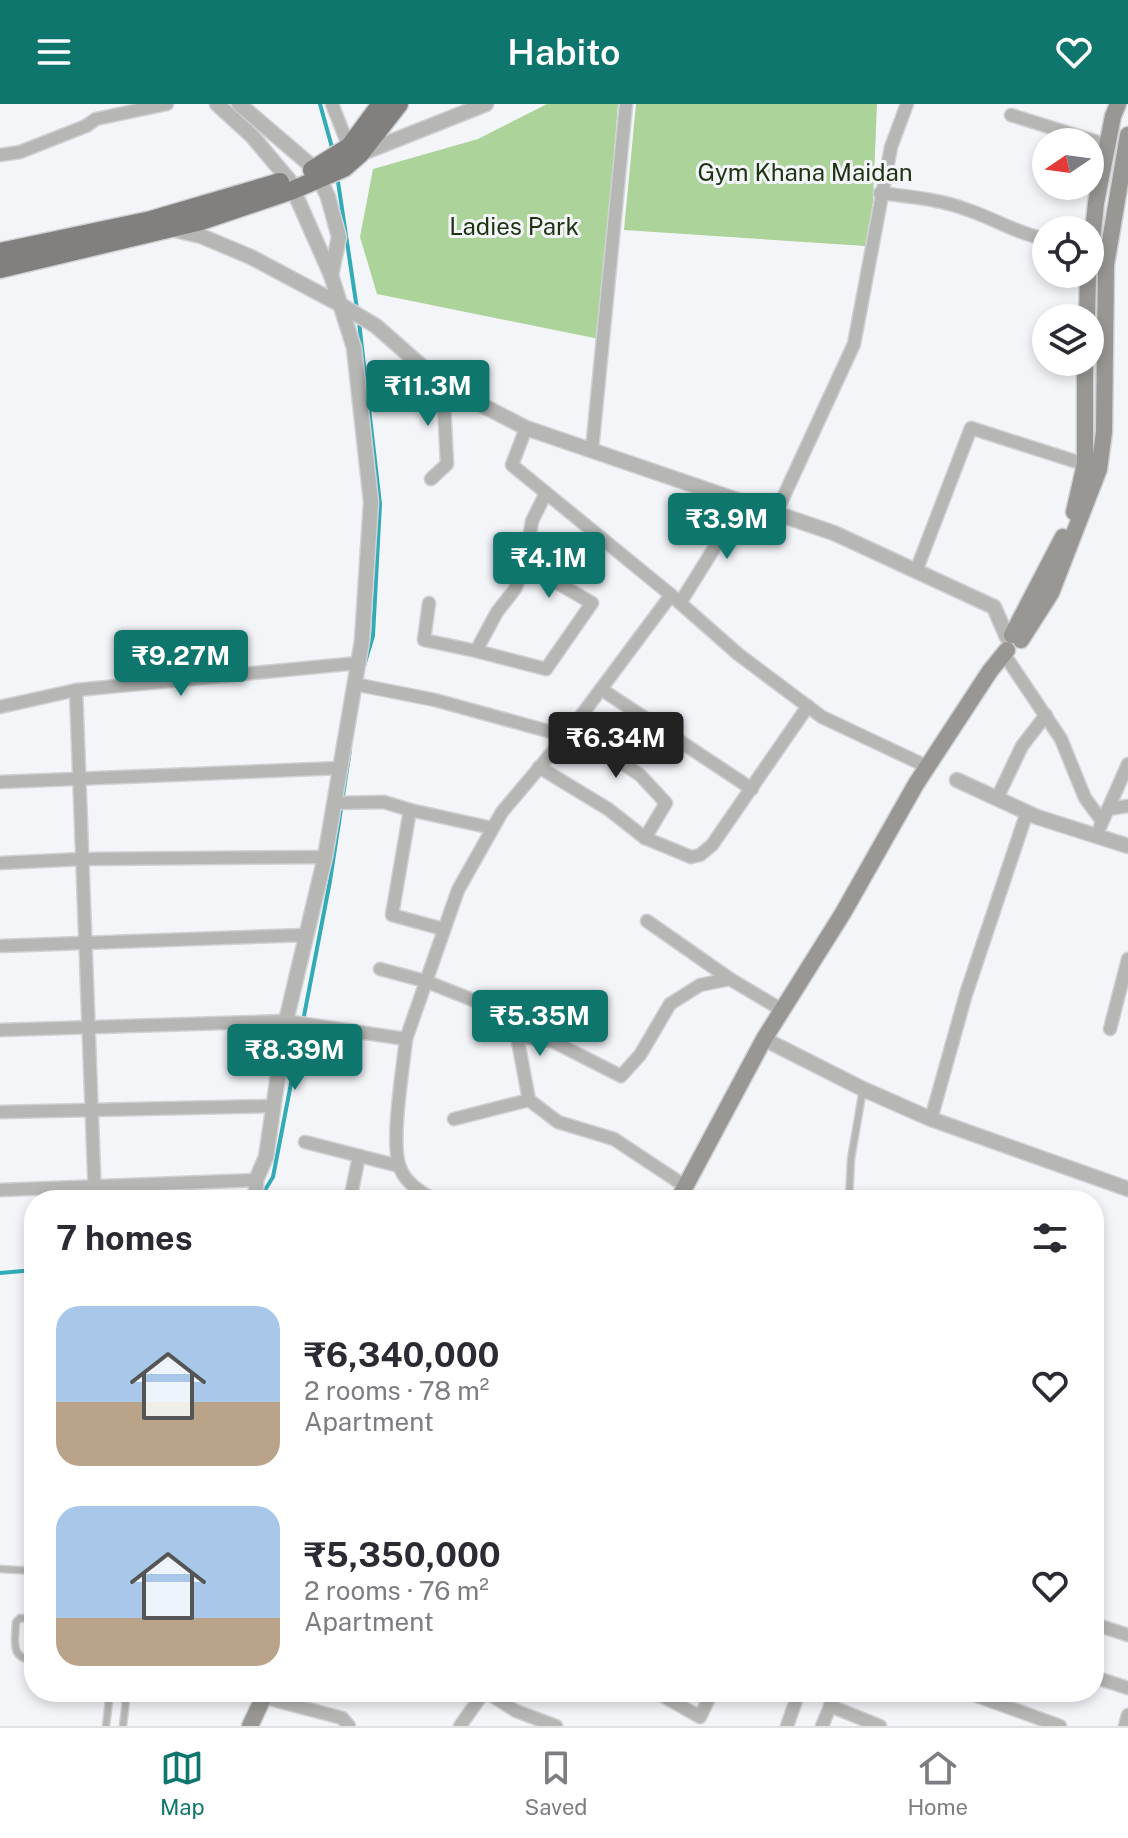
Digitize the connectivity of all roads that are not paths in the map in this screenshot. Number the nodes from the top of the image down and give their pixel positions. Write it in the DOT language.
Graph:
graph roads {
  1 [pos="167,104"];
  2 [pos="217,104"];
  3 [pos="239,104"];
  4 [pos="332,104"];
  5 [pos="381,104"];
  6 [pos="399,104"];
  7 [pos="486,104"];
  8 [pos="626,104"];
  9 [pos="907,104"];
  10 [pos="1120,113"];
  11 [pos="1011,115"];
  12 [pos="1128,135"];
  13 [pos="1107,145"];
  14 [pos="0,155"];
  15 [pos="336,163"];
  16 [pos="291,185"];
  17 [pos="880,193"];
  18 [pos="1096,216"];
  19 [pos="171,229"];
  20 [pos="1032,237"];
  21 [pos="0,252"];
  22 [pos="0,269"];
  23 [pos="331,275"];
  24 [pos="341,305"];
  25 [pos="1086,376"];
  26 [pos="443,385"];
  27 [pos="526,428"];
  28 [pos="592,450"];
  29 [pos="1092,467"];
  30 [pos="431,479"];
  31 [pos="546,493"];
  32 [pos="735,499"];
  33 [pos="776,513"];
  34 [pos="525,564"];
  35 [pos="916,571"];
  36 [pos="675,599"];
  37 [pos="429,603"];
  38 [pos="1010,643"];
  39 [pos="476,651"];
  40 [pos="358,663"];
  41 [pos="356,684"];
  42 [pos="601,689"];
  43 [pos="76,690"];
  44 [pos="808,706"];
  45 [pos="0,707"];
  46 [pos="1046,715"];
  47 [pos="568,732"];
  48 [pos="1128,764"];
  49 [pos="539,767"];
  50 [pos="928,767"];
  51 [pos="340,768"];
  52 [pos="80,779"];
  53 [pos="957,780"];
  54 [pos="0,782"];
  55 [pos="752,789"];
  56 [pos="999,800"];
  57 [pos="334,803"];
  58 [pos="1128,806"];
  59 [pos="410,810"];
  60 [pos="1027,812"];
  61 [pos="1105,815"];
  62 [pos="492,828"];
  63 [pos="1096,836"];
  64 [pos="645,838"];
  65 [pos="1128,846"];
  66 [pos="325,857"];
  67 [pos="83,859"];
  68 [pos="0,863"];
  69 [pos="647,921"];
  70 [pos="443,929"];
  71 [pos="306,935"];
  72 [pos="86,943"];
  73 [pos="0,946"];
  74 [pos="1128,959"];
  75 [pos="380,969"];
  76 [pos="730,979"];
  77 [pos="425,981"];
  78 [pos="782,1010"];
  79 [pos="286,1021"];
  80 [pos="89,1027"];
  81 [pos="1110,1029"];
  82 [pos="0,1030"];
  83 [pos="517,1036"];
  84 [pos="406,1039"];
  85 [pos="764,1039"];
  86 [pos="863,1089"];
  87 [pos="529,1100"];
  88 [pos="273,1106"];
  89 [pos="92,1111"];
  90 [pos="0,1112"];
  91 [pos="454,1119"];
  92 [pos="931,1119"];
  93 [pos="305,1142"];
  94 [pos="359,1156"];
  95 [pos="399,1166"];
  96 [pos="1128,1189"];
  97 [pos="0,1190"];
  98 [pos="94,1190"];
  99 [pos="255,1190"];
  100 [pos="352,1190"];
  101 [pos="416,1190"];
  102 [pos="677,1190"];
  103 [pos="683,1190"];
  104 [pos="849,1190"];
  105 [pos="24,1191"];
  106 [pos="0,1569"];
  107 [pos="24,1570"];
  108 [pos="24,1618"];
  109 [pos="1104,1627"];
  110 [pos="1128,1635"];
  111 [pos="24,1659"];
  112 [pos="1104,1680"];
  113 [pos="1128,1688"];
  114 [pos="109,1702"];
  115 [pos="126,1702"];
  116 [pos="260,1702"];
  117 [pos="290,1702"];
  118 [pos="478,1702"];
  119 [pos="501,1702"];
  120 [pos="674,1702"];
  121 [pos="707,1702"];
  122 [pos="795,1702"];
  123 [pos="832,1702"];
  124 [pos="994,1702"];
  125 [pos="830,1706"];
  126 [pos="106,1726"];
  127 [pos="123,1726"];
  128 [pos="250,1726"];
  129 [pos="349,1726"];
  130 [pos="460,1726"];
  131 [pos="556,1726"];
  132 [pos="787,1726"];
  133 [pos="822,1726"];
  134 [pos="880,1726"];
  135 [pos="1060,1726"];
  1 -- 14 [label="street"];
  2 -- 16 [label="street"];
  3 -- 15 [label="street"];
  4 -- 15 [label="street"];
  5 -- 15 [label="main road"];
  6 -- 15 [label="main road"];
  7 -- 15 [label="street"];
  8 -- 28 [label="street"];
  9 -- 17 [label="street"];
  10 -- 13 [label="main road"];
  11 -- 13 [label="street"];
  12 -- 29 [label="main road"];
  13 -- 18 [label="main road"];
  15 -- 16 [label="main road"];
  15 -- 23 [label="street"];
  16 -- 19 [label="main road"];
  16 -- 21 [label="main road"];
  16 -- 23 [label="street"];
  17 -- 20 [label="street"];
  17 -- 33 [label="street"];
  19 -- 22 [label="main road"];
  19 -- 24 [label="street"];
  23 -- 24 [label="street"];
  24 -- 26 [label="street"];
  24 -- 40 [label="street"];
  25 -- 29 [label="main road"];
  26 -- 27 [label="street"];
  26 -- 30 [label="street"];
  27 -- 28 [label="street"];
  27 -- 31 [label="street"];
  28 -- 32 [label="street"];
  29 -- 35 [label="street"];
  29 -- 38 [label="main road"];
  31 -- 34 [label="street"];
  31 -- 36 [label="street"];
  32 -- 33 [label="street"];
  32 -- 36 [label="street"];
  33 -- 35 [label="street"];
  34 -- 39 [label="street"];
  34 -- 39 [label="street"];
  35 -- 38 [label="street"];
  36 -- 42 [label="street"];
  36 -- 44 [label="street"];
  37 -- 39 [label="street"];
  38 -- 46 [label="street"];
  38 -- 50 [label="main road"];
  40 -- 41 [label="street"];
  40 -- 43 [label="street"];
  41 -- 47 [label="street"];
  41 -- 51 [label="street"];
  42 -- 47 [label="street"];
  42 -- 55 [label="street"];
  43 -- 45 [label="street"];
  43 -- 52 [label="street"];
  44 -- 50 [label="street"];
  44 -- 55 [label="street"];
  46 -- 56 [label="street"];
  46 -- 61 [label="street"];
  47 -- 49 [label="street"];
  47 -- 64 [label="street"];
  48 -- 61 [label="street"];
  49 -- 62 [label="street"];
  49 -- 64 [label="street"];
  50 -- 78 [label="main road"];
  51 -- 52 [label="street"];
  51 -- 57 [label="street"];
  52 -- 54 [label="street"];
  52 -- 67 [label="street"];
  53 -- 56 [label="street"];
  55 -- 64 [label="street"];
  56 -- 60 [label="street"];
  57 -- 59 [label="street"];
  57 -- 66 [label="street"];
  58 -- 61 [label="street"];
  59 -- 62 [label="street"];
  59 -- 70 [label="street"];
  60 -- 63 [label="street"];
  60 -- 92 [label="street"];
  61 -- 63 [label="street"];
  62 -- 70 [label="street"];
  63 -- 65 [label="street"];
  66 -- 67 [label="street"];
  66 -- 71 [label="street"];
  67 -- 68 [label="street"];
  67 -- 72 [label="street"];
  69 -- 76 [label="street"];
  70 -- 77 [label="street"];
  71 -- 72 [label="street"];
  71 -- 79 [label="street"];
  72 -- 73 [label="street"];
  72 -- 80 [label="street"];
  74 -- 81 [label="street"];
  75 -- 77 [label="street"];
  76 -- 78 [label="street"];
  76 -- 83 [label="street"];
  77 -- 83 [label="street"];
  77 -- 84 [label="street"];
  78 -- 85 [label="main road"];
  79 -- 80 [label="street"];
  79 -- 84 [label="street"];
  79 -- 88 [label="street"];
  80 -- 82 [label="street"];
  80 -- 89 [label="street"];
  83 -- 87 [label="street"];
  84 -- 95 [label="street"];
  85 -- 86 [label="street"];
  85 -- 103 [label="main road"];
  86 -- 92 [label="street"];
  86 -- 104 [label="lane"];
  87 -- 91 [label="street"];
  87 -- 102 [label="street"];
  88 -- 89 [label="street"];
  88 -- 99 [label="street"];
  89 -- 90 [label="street"];
  89 -- 98 [label="street"];
  92 -- 96 [label="street"];
  93 -- 94 [label="street"];
  94 -- 95 [label="street"];
  94 -- 100 [label="street"];
  95 -- 101 [label="street"];
  97 -- 105 [label="street"];
  106 -- 107 [label="lane"];
  108 -- 111 [label="lane"];
  109 -- 110 [label="street"];
  112 -- 113 [label="street"];
  114 -- 126 [label="lane"];
  115 -- 127 [label="lane"];
  116 -- 128 [label="main road"];
  117 -- 129 [label="street"];
  118 -- 130 [label="street"];
  119 -- 131 [label="street"];
  120 -- 121 [label="street"];
  122 -- 132 [label="street"];
  123 -- 125 [label="street"];
  124 -- 135 [label="street"];
  125 -- 133 [label="street"];
  125 -- 134 [label="street"];
}
